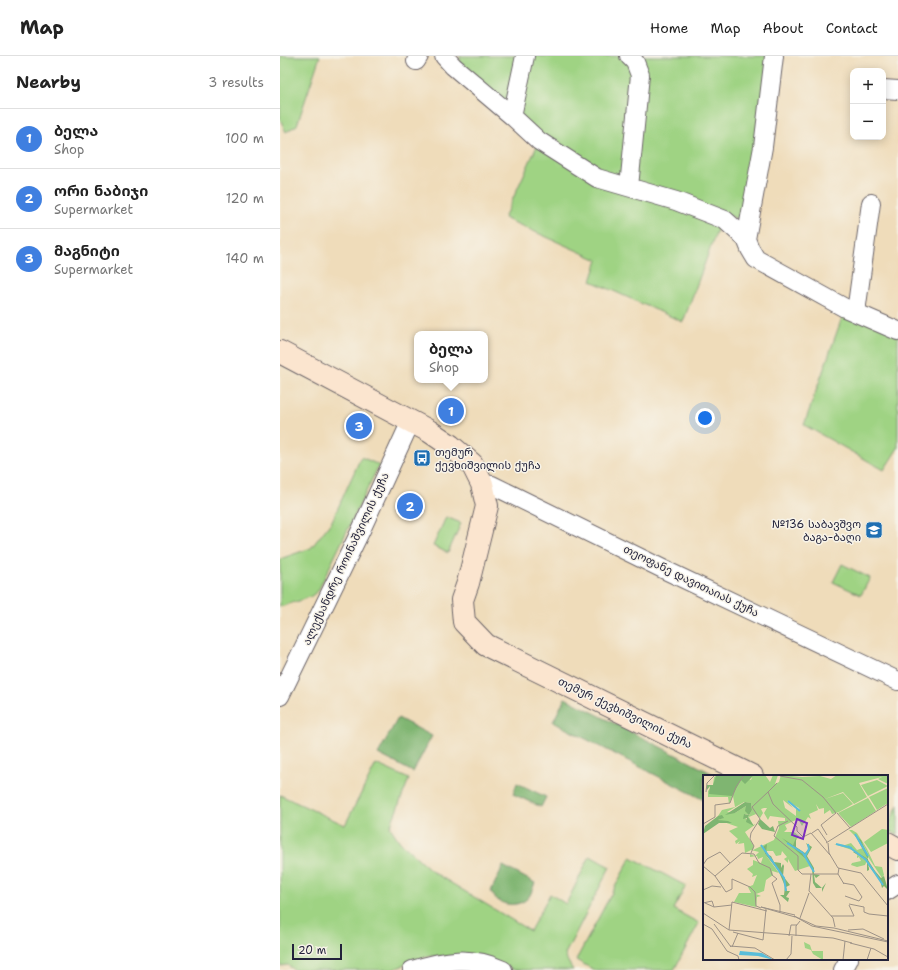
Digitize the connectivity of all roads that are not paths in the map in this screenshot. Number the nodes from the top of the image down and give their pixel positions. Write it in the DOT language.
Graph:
graph roads {
  1 [pos="444,56"];
  2 [pos="525,56"];
  3 [pos="629,56"];
  4 [pos="774,56"];
  5 [pos="886,89"];
  6 [pos="898,90"];
  7 [pos="512,116"];
  8 [pos="630,187"];
  9 [pos="871,203"];
  10 [pos="746,239"];
  11 [pos="856,312"];
  12 [pos="898,331"];
  13 [pos="280,352"];
  14 [pos="411,421"];
  15 [pos="482,484"];
  16 [pos="898,682"];
  17 [pos="280,696"];
  18 [pos="750,775"];
  19 [pos="888,844"];
  20 [pos="898,849"];
  21 [pos="898,884"];
  22 [pos="888,890"];
  23 [pos="848,960"];
  24 [pos="412,970"];
  25 [pos="503,970"];
  26 [pos="843,970"];
  1 -- 7 [label="street"];
  2 -- 7 [label="street"];
  3 -- 8 [label="street"];
  4 -- 10 [label="street"];
  5 -- 6 [label="street"];
  7 -- 8 [label="street"];
  8 -- 10 [label="street"];
  9 -- 11 [label="street"];
  10 -- 11 [label="street"];
  11 -- 12 [label="street"];
  13 -- 14 [label="main road, თემურ ქევხიშვილის ქუჩა"];
  14 -- 15 [label="main road, თემურ ქევხიშვილის ქუჩა"];
  14 -- 17 [label="street, ალექსანდრე როინაშვილის ქუჩა"];
  15 -- 16 [label="street, თეოფანე დავითაიას ქუჩა"];
  15 -- 18 [label="main road, თემურ ქევხიშვილის ქუჩა"];
  19 -- 20 [label="main road"];
  21 -- 22 [label="street"];
  23 -- 26 [label="street"];
  24 -- 25 [label="street"];
}
